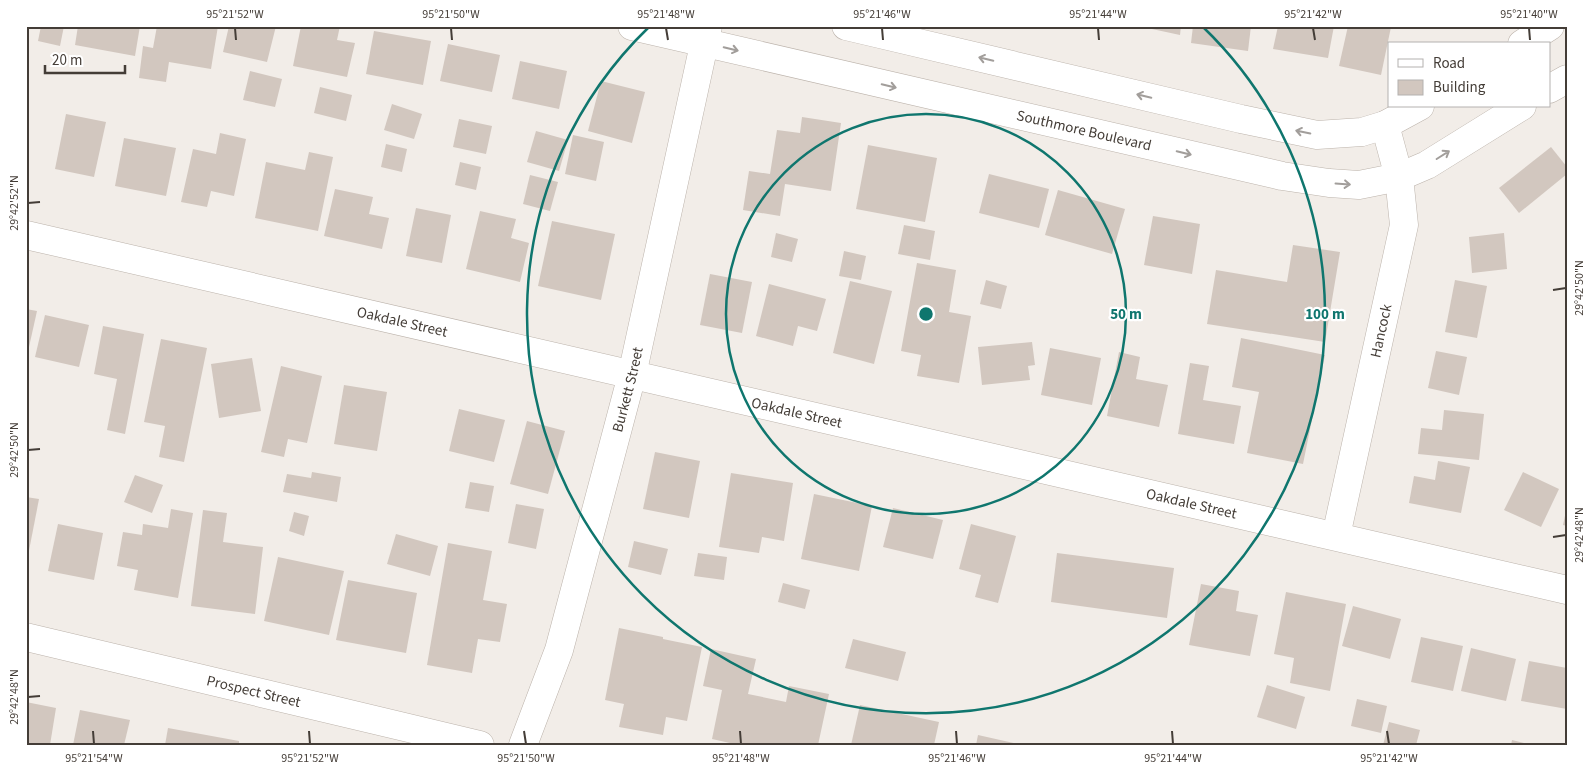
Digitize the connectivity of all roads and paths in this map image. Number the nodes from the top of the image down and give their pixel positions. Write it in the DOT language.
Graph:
graph roads {
  1 [pos="632,26"];
  2 [pos="846,26"];
  3 [pos="1550,26"];
  4 [pos="706,35"];
  5 [pos="1525,42"];
  6 [pos="1567,78"];
  7 [pos="1550,88"];
  8 [pos="1416,108"];
  9 [pos="1519,108"];
  10 [pos="1385,125"];
  11 [pos="1399,177"];
  12 [pos="26,235"];
  13 [pos="632,375"];
  14 [pos="1336,536"];
  15 [pos="1567,590"];
  16 [pos="26,637"];
  17 [pos="480,745"];
  18 [pos="523,745"];
  1 -- 4 [label="street, Southmore Boulevard"];
  10 -- 2 [label="street, one-way"];
  3 -- 5 [label="street"];
  4 -- 11 [label="street, Southmore Boulevard, one-way"];
  4 -- 13 [label="street, Burkett Street"];
  6 -- 7 [label="street"];
  8 -- 10 [label="street"];
  11 -- 9 [label="street, Southmore Boulevard, one-way"];
  10 -- 11 [label="street, Hancock"];
  11 -- 14 [label="street, Hancock"];
  12 -- 13 [label="street, Oakdale Street"];
  13 -- 14 [label="street, Oakdale Street"];
  13 -- 18 [label="street, Burkett Street"];
  14 -- 15 [label="street, Oakdale Street"];
  16 -- 17 [label="street, Prospect Street"];
}
